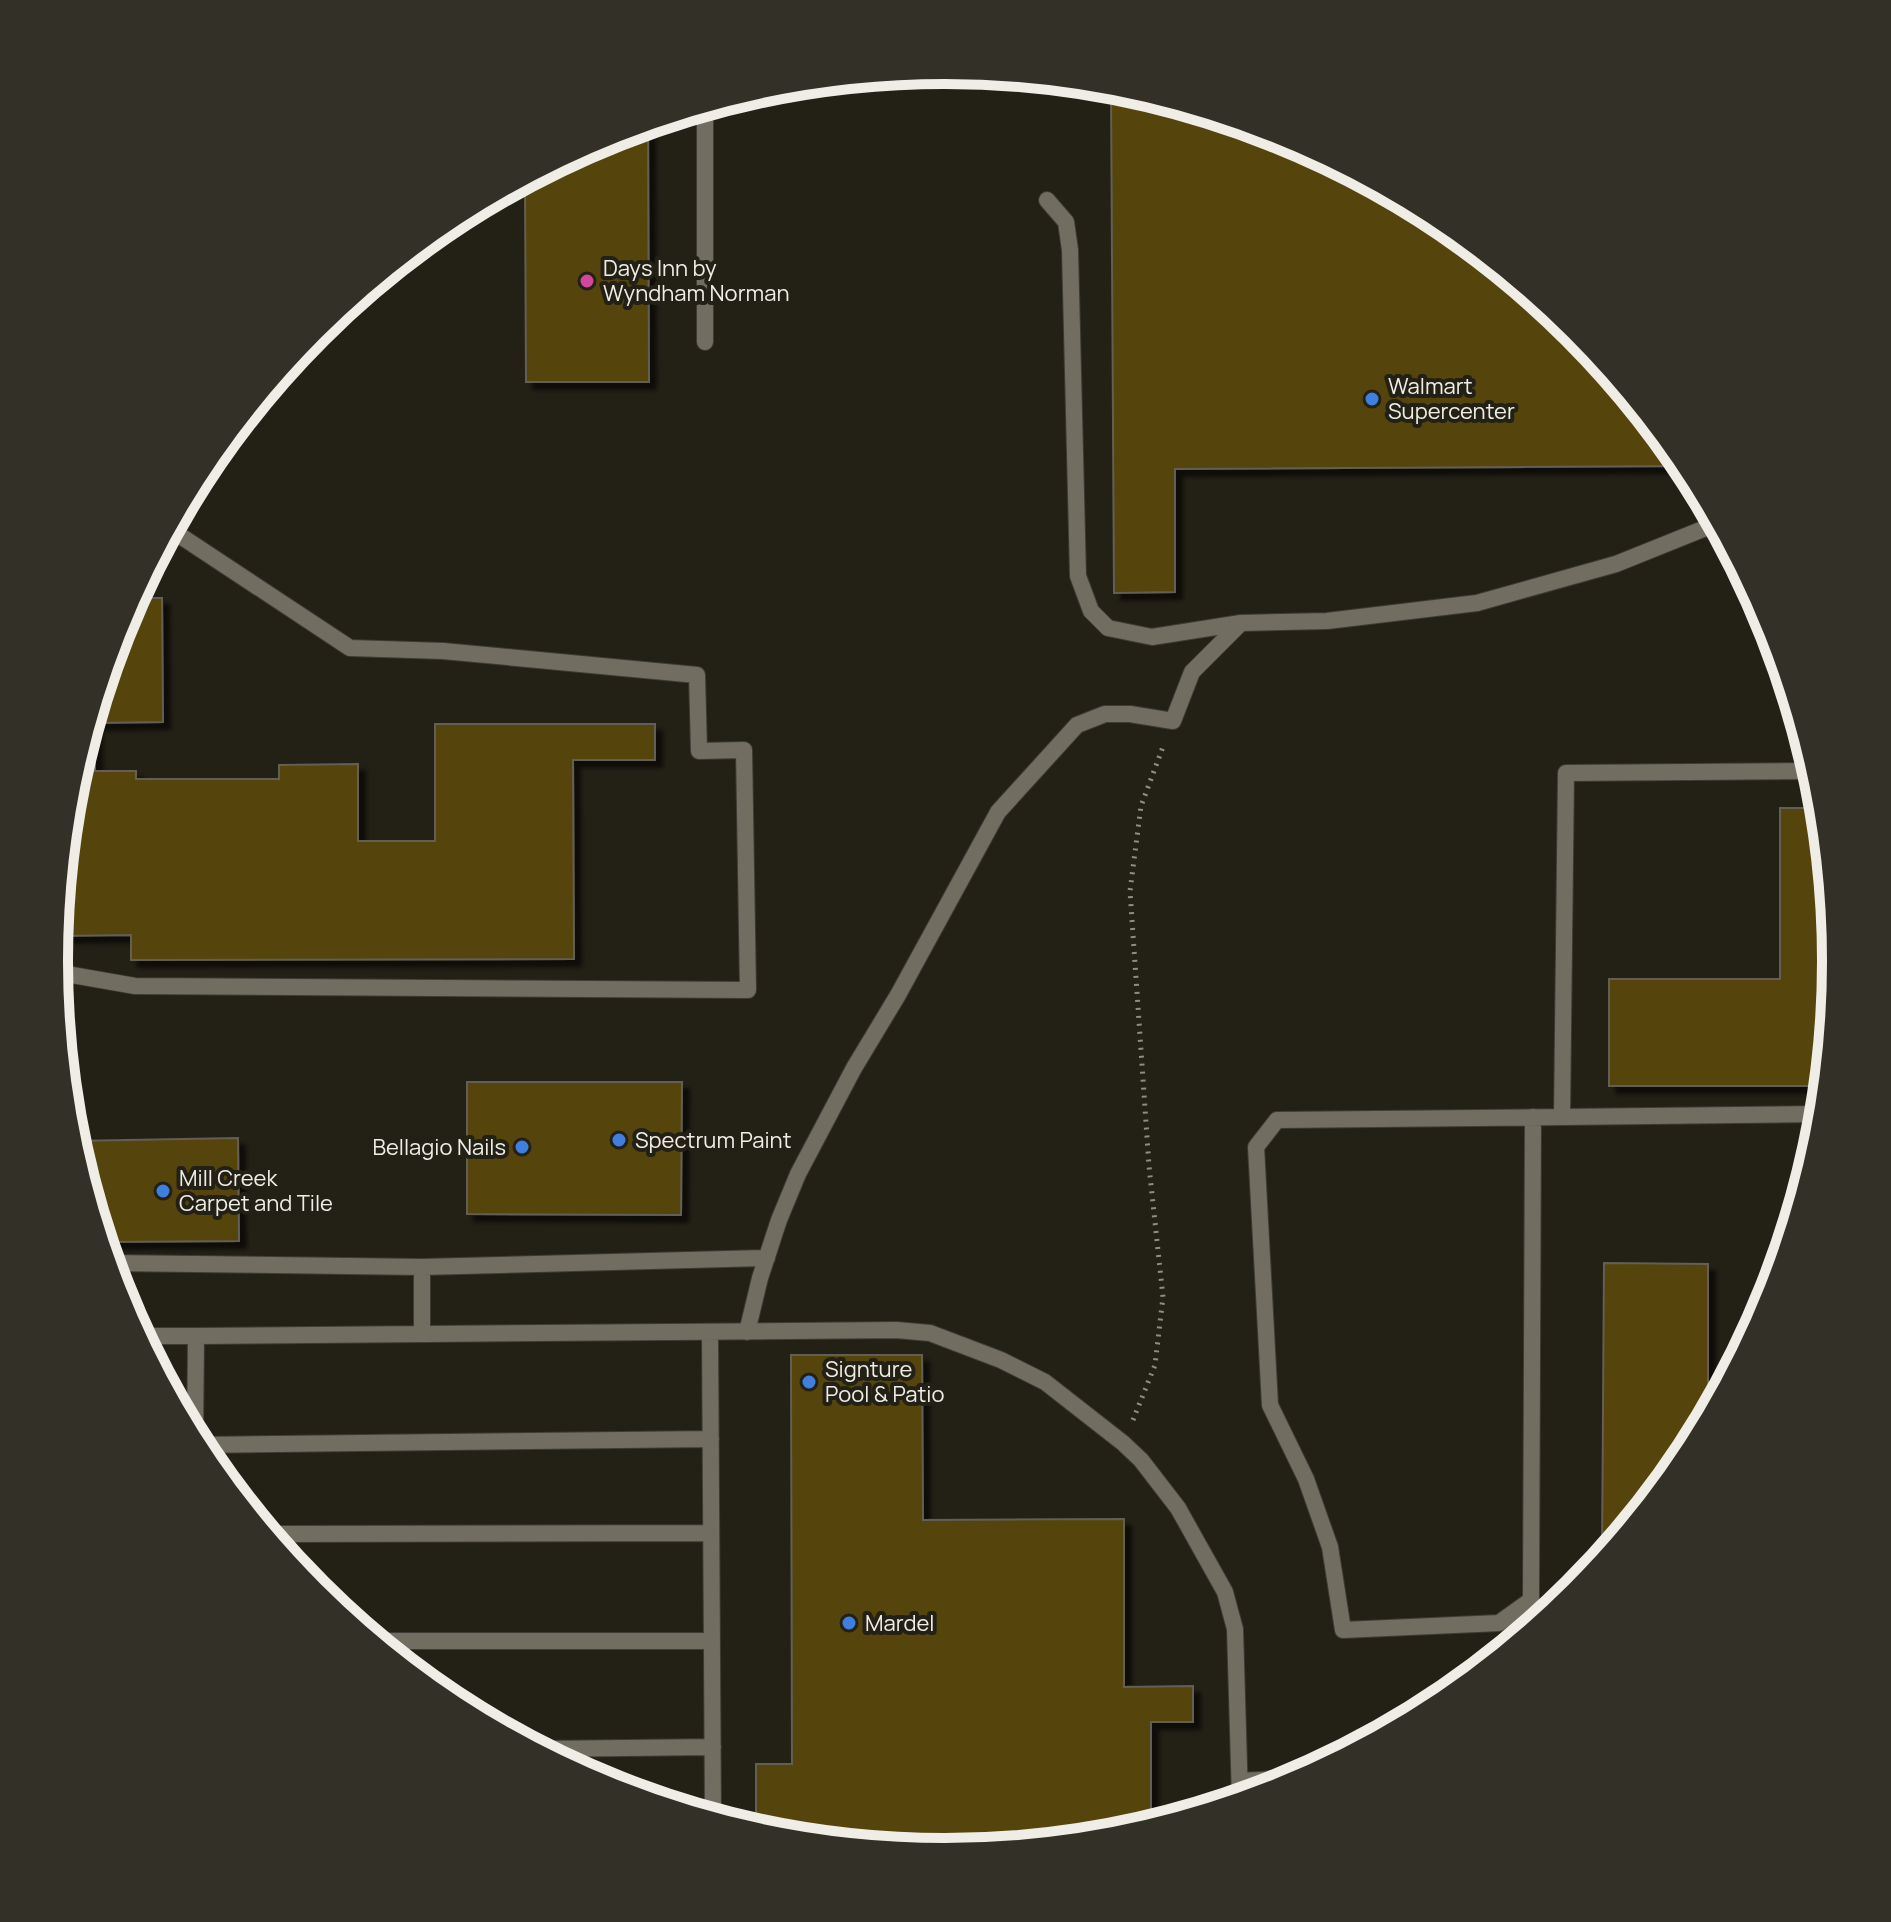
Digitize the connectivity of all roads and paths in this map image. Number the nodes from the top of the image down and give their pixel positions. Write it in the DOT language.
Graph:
graph roads {
  1 [pos="705,117"];
  2 [pos="1047,200"];
  3 [pos="705,342"];
  4 [pos="1708,527"];
  5 [pos="179,535"];
  6 [pos="1241,623"];
  7 [pos="1173,721"];
  8 [pos="1802,771"];
  9 [pos="68,974"];
  10 [pos="1809,1114"];
  11 [pos="1533,1117"];
  12 [pos="1562,1117"];
  13 [pos="767,1258"];
  14 [pos="122,1263"];
  15 [pos="422,1267"];
  16 [pos="150,1331"];
  17 [pos="710,1332"];
  18 [pos="747,1332"];
  19 [pos="422,1334"];
  20 [pos="152,1336"];
  21 [pos="166,1336"];
  22 [pos="196,1336"];
  23 [pos="195,1415"];
  24 [pos="711,1439"];
  25 [pos="1123,1443"];
  26 [pos="213,1445"];
  27 [pos="711,1533"];
  28 [pos="281,1534"];
  29 [pos="391,1641"];
  30 [pos="712,1641"];
  31 [pos="713,1747"];
  32 [pos="559,1749"];
  33 [pos="1260,1780"];
  34 [pos="1240,1781"];
  35 [pos="1240,1787"];
  36 [pos="713,1807"];
  1 -- 3 [label="lane"];
  2 -- 6 [label="lane"];
  4 -- 6 [label="lane"];
  5 -- 9 [label="lane"];
  6 -- 7 [label="lane"];
  7 -- 13 [label="lane"];
  7 -- 25 [label="path"];
  8 -- 12 [label="lane"];
  10 -- 12 [label="lane"];
  11 -- 11 [label="lane"];
  11 -- 12 [label="lane"];
  13 -- 15 [label="lane"];
  13 -- 18 [label="lane"];
  14 -- 15 [label="lane"];
  15 -- 19 [label="lane"];
  16 -- 21 [label="lane"];
  17 -- 18 [label="lane"];
  17 -- 19 [label="lane"];
  17 -- 24 [label="lane"];
  18 -- 25 [label="lane"];
  19 -- 22 [label="lane"];
  20 -- 21 [label="lane"];
  21 -- 22 [label="lane"];
  22 -- 23 [label="lane"];
  24 -- 26 [label="lane"];
  24 -- 27 [label="lane"];
  25 -- 34 [label="lane"];
  27 -- 28 [label="lane"];
  27 -- 30 [label="lane"];
  29 -- 30 [label="lane"];
  30 -- 31 [label="lane"];
  31 -- 32 [label="lane"];
  31 -- 36 [label="lane"];
  33 -- 34 [label="lane"];
  34 -- 35 [label="lane"];
}
